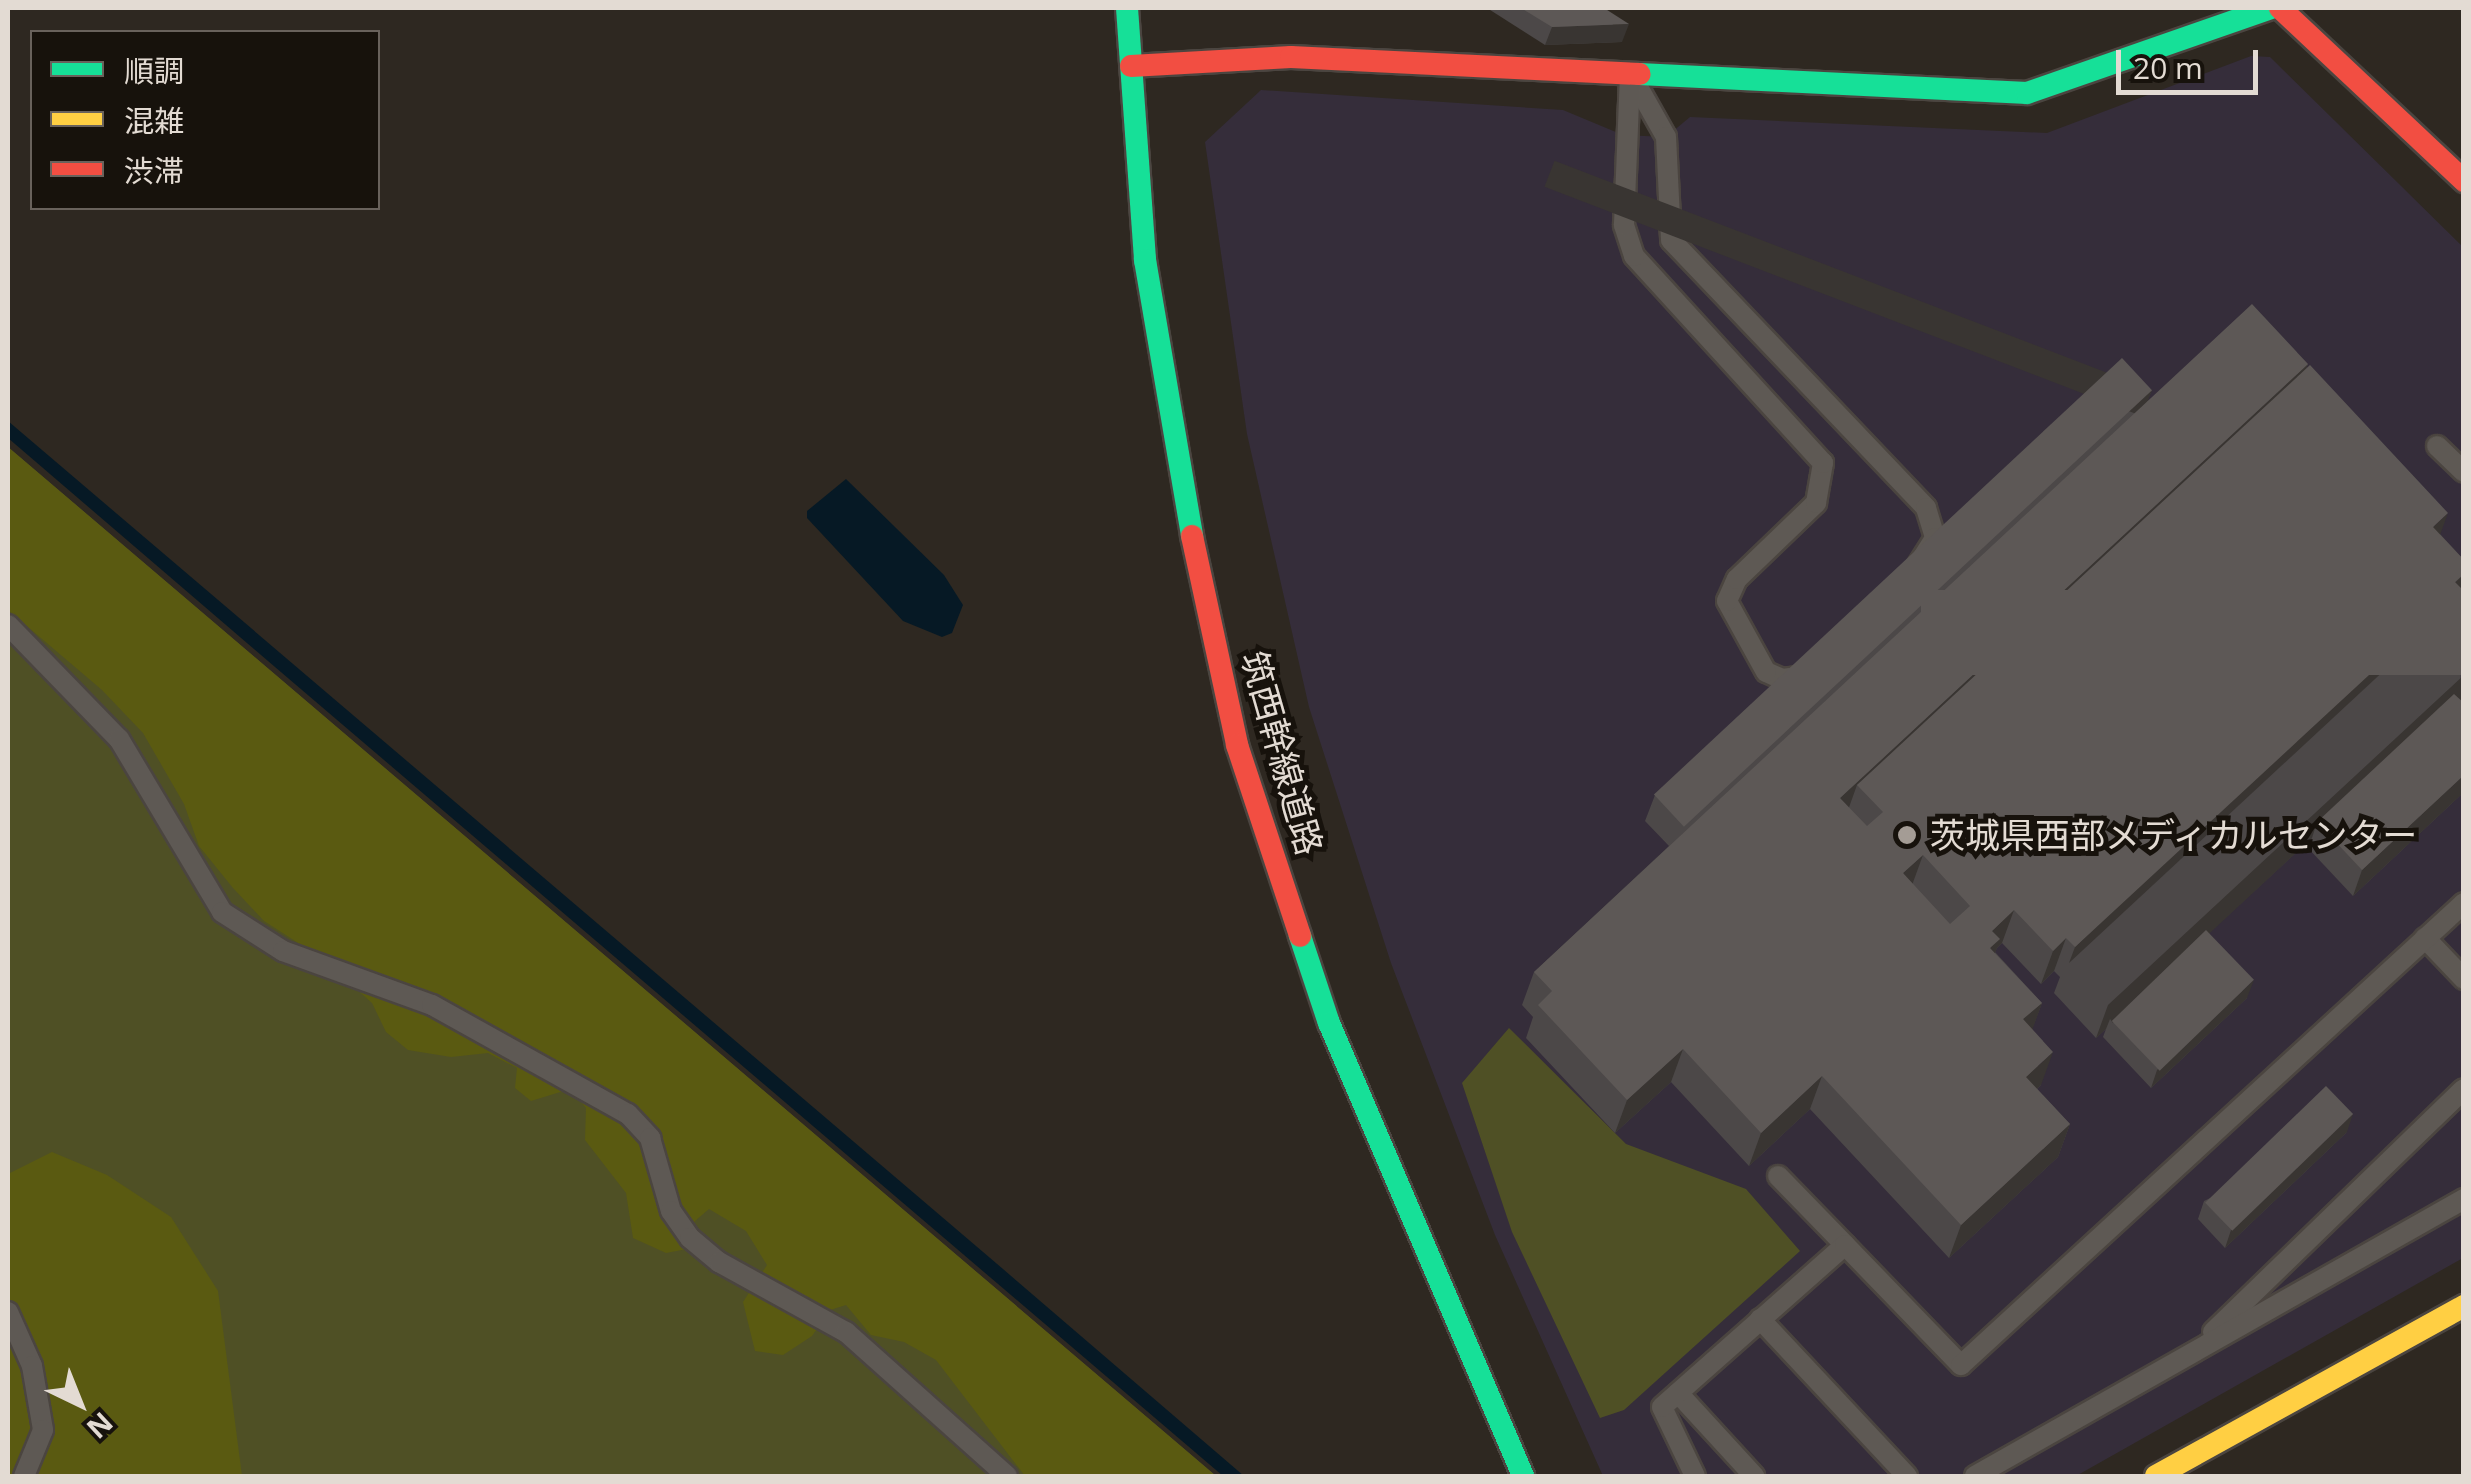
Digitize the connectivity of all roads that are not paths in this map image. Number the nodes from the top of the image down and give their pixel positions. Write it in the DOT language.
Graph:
graph roads {
  1 [pos="1127,8"];
  2 [pos="2271,8"];
  3 [pos="2280,8"];
  4 [pos="1131,66"];
  5 [pos="1630,74"];
  6 [pos="2464,181"];
  7 [pos="2437,446"];
  8 [pos="2464,472"];
  9 [pos="8,624"];
  10 [pos="2464,903"];
  11 [pos="2426,938"];
  12 [pos="2464,978"];
  13 [pos="2464,1088"];
  14 [pos="1778,1176"];
  15 [pos="2464,1199"];
  16 [pos="1845,1244"];
  17 [pos="2464,1306"];
  18 [pos="8,1312"];
  19 [pos="1760,1319"];
  20 [pos="2190,1355"];
  21 [pos="1678,1393"];
  22 [pos="24,1476"];
  23 [pos="1007,1476"];
  24 [pos="1524,1476"];
  25 [pos="1695,1476"];
  26 [pos="1754,1476"];
  27 [pos="1907,1476"];
  28 [pos="1975,1476"];
  29 [pos="2156,1476"];
  1 -- 4 [label="street, 筑西幹線道路"];
  2 -- 5 [label="street"];
  3 -- 6 [label="street"];
  4 -- 5 [label="street"];
  4 -- 24 [label="street, 筑西幹線道路"];
  5 -- 5 [label="lane"];
  7 -- 8 [label="lane"];
  9 -- 23 [label="lane"];
  10 -- 11 [label="lane"];
  11 -- 12 [label="lane"];
  11 -- 16 [label="lane"];
  13 -- 20 [label="lane"];
  14 -- 16 [label="lane"];
  15 -- 20 [label="lane"];
  16 -- 19 [label="lane"];
  17 -- 29 [label="street"];
  18 -- 22 [label="lane"];
  19 -- 21 [label="lane"];
  19 -- 27 [label="lane"];
  20 -- 28 [label="lane"];
  21 -- 25 [label="lane"];
  21 -- 26 [label="lane"];
}
